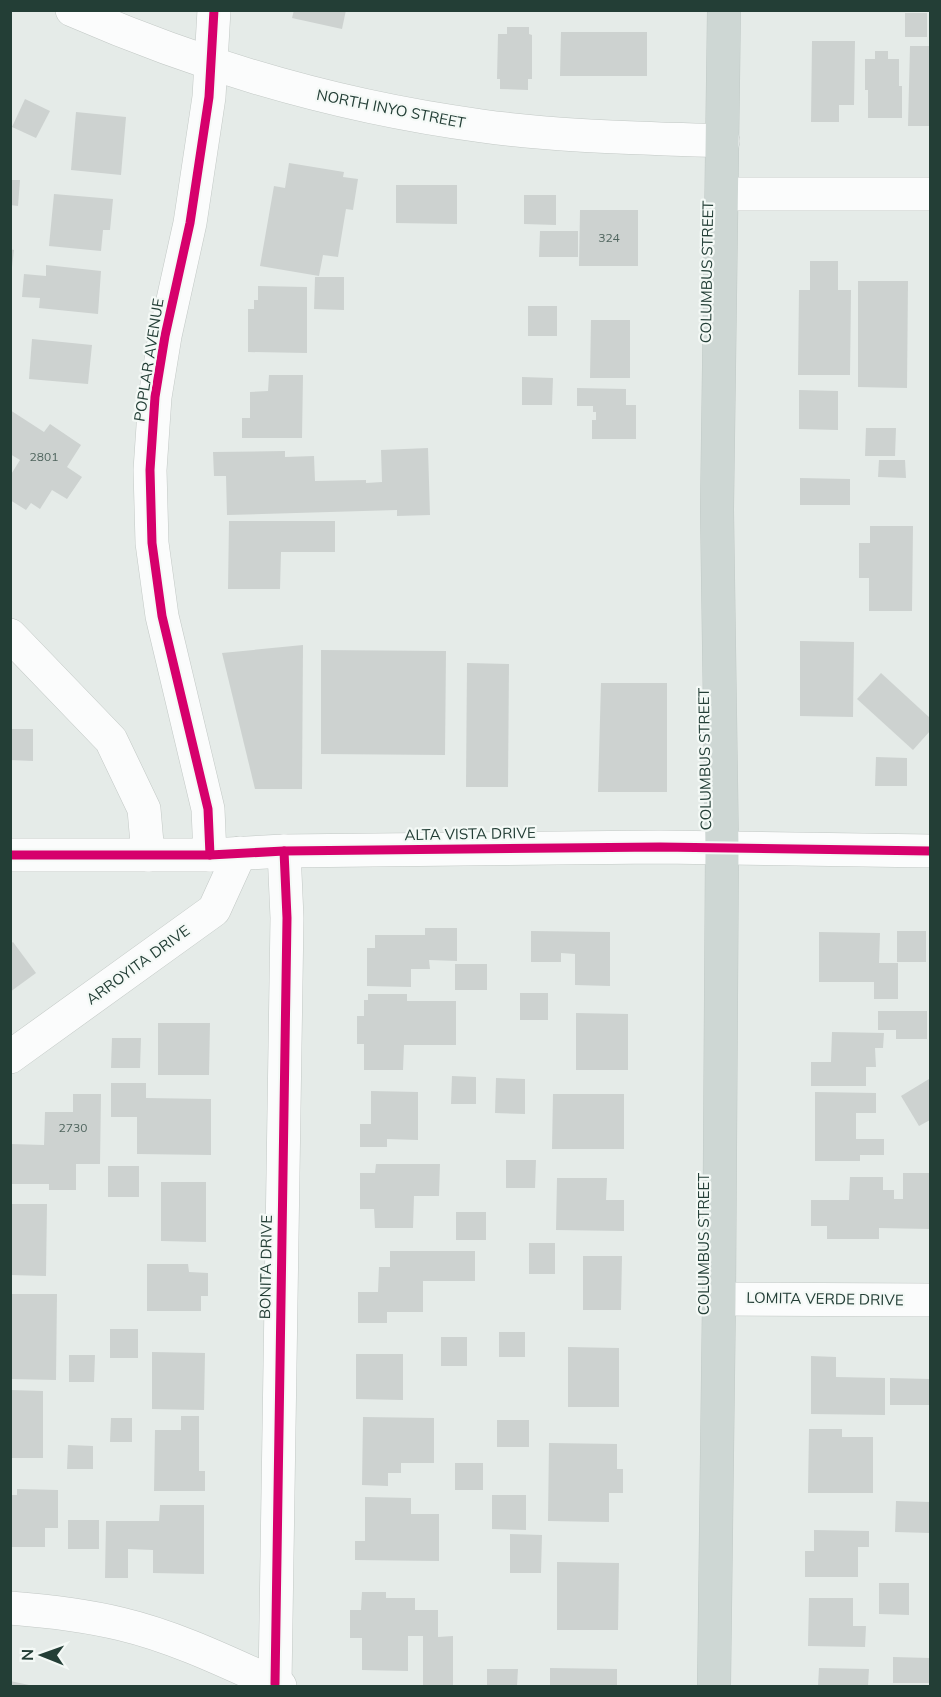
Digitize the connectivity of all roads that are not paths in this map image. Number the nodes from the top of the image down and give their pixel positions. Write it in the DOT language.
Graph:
graph roads {
  1 [pos="72,10"];
  2 [pos="214,10"];
  3 [pos="724,10"];
  4 [pos="212,65"];
  5 [pos="723,141"];
  6 [pos="723,194"];
  7 [pos="930,194"];
  8 [pos="10,634"];
  9 [pos="722,848"];
  10 [pos="284,851"];
  11 [pos="930,851"];
  12 [pos="225,854"];
  13 [pos="10,855"];
  14 [pos="148,855"];
  15 [pos="10,1057"];
  16 [pos="719,1299"];
  17 [pos="930,1300"];
  18 [pos="10,1608"];
  19 [pos="277,1685"];
  20 [pos="714,1686"];
  1 -- 4 [label="street, NORTH INYO STREET"];
  2 -- 4 [label="street, POPLAR AVENUE"];
  3 -- 5 [label="main road, COLUMBUS STREET"];
  4 -- 5 [label="street, NORTH INYO STREET"];
  4 -- 12 [label="street, POPLAR AVENUE"];
  5 -- 6 [label="main road, COLUMBUS STREET"];
  6 -- 7 [label="street"];
  6 -- 9 [label="main road, COLUMBUS STREET"];
  8 -- 14 [label="street"];
  9 -- 10 [label="street, ALTA VISTA DRIVE"];
  9 -- 11 [label="street, ALTA VISTA DRIVE"];
  9 -- 16 [label="main road, COLUMBUS STREET"];
  10 -- 12 [label="street, ALTA VISTA DRIVE"];
  10 -- 19 [label="street, BONITA DRIVE"];
  12 -- 14 [label="street, ALTA VISTA DRIVE"];
  12 -- 15 [label="street, ARROYITA DRIVE"];
  13 -- 14 [label="street, ALTA VISTA DRIVE"];
  16 -- 17 [label="street, LOMITA VERDE DRIVE"];
  16 -- 20 [label="main road, COLUMBUS STREET"];
  18 -- 19 [label="street"];
}
